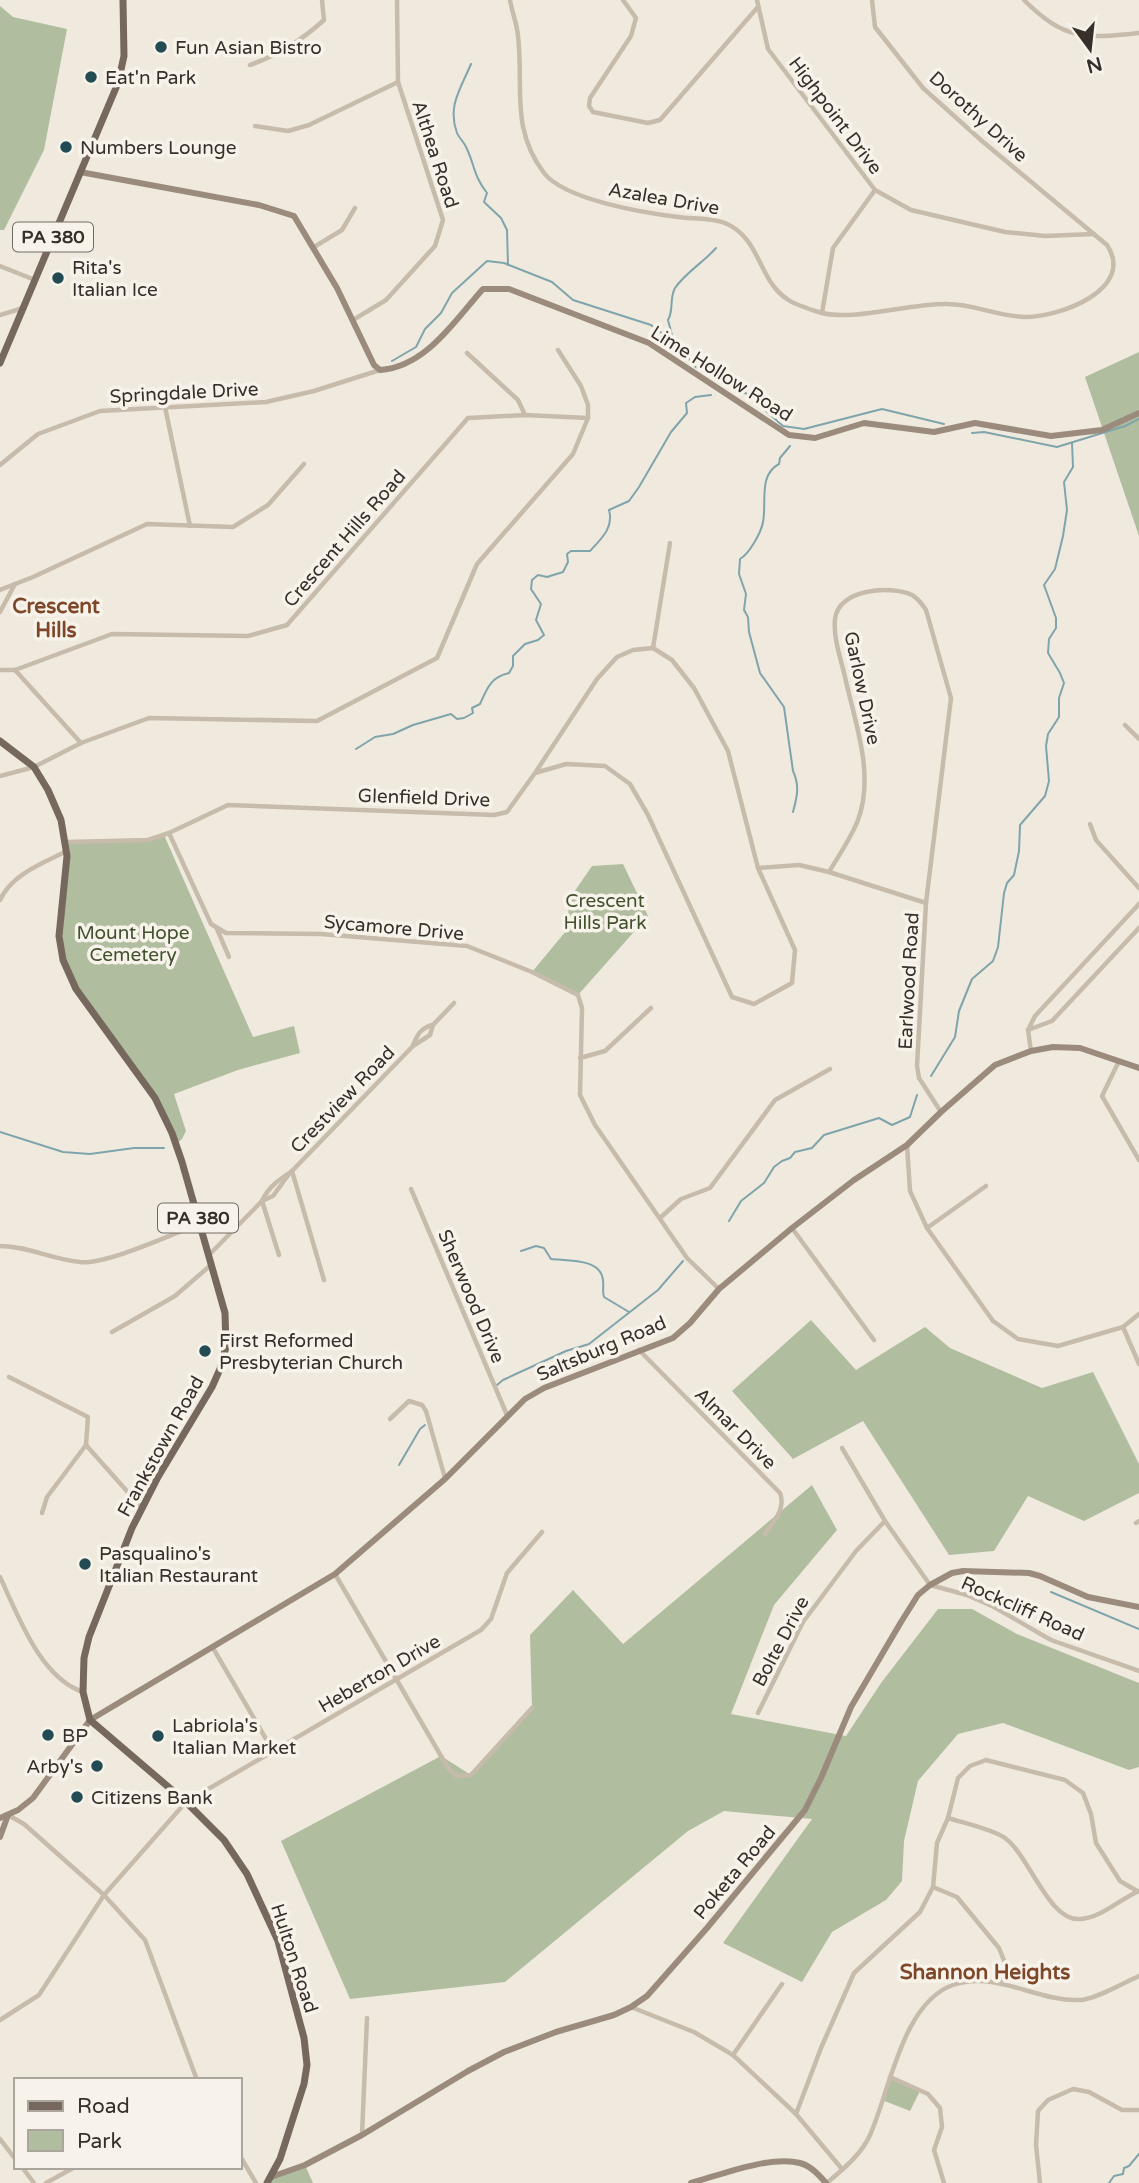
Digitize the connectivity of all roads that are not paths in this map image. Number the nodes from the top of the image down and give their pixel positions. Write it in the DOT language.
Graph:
graph roads {
  1 [pos="123,0"];
  2 [pos="322,0"];
  3 [pos="397,0"];
  4 [pos="509,0"];
  5 [pos="623,0"];
  6 [pos="757,0"];
  7 [pos="872,0"];
  8 [pos="1024,0"];
  9 [pos="757,7"];
  10 [pos="1139,33"];
  11 [pos="250,65"];
  12 [pos="398,82"];
  13 [pos="255,126"];
  14 [pos="80,172"];
  15 [pos="875,190"];
  16 [pos="355,208"];
  17 [pos="1095,233"];
  18 [pos="314,247"];
  19 [pos="0,266"];
  20 [pos="36,280"];
  21 [pos="24,308"];
  22 [pos="822,313"];
  23 [pos="0,315"];
  24 [pos="353,320"];
  25 [pos="558,350"];
  26 [pos="467,353"];
  27 [pos="0,363"];
  28 [pos="380,370"];
  29 [pos="165,407"];
  30 [pos="1139,413"];
  31 [pos="525,415"];
  32 [pos="589,418"];
  33 [pos="304,464"];
  34 [pos="0,465"];
  35 [pos="190,526"];
  36 [pos="670,543"];
  37 [pos="15,584"];
  38 [pos="0,590"];
  39 [pos="0,612"];
  40 [pos="653,648"];
  41 [pos="0,670"];
  42 [pos="15,670"];
  43 [pos="1125,724"];
  44 [pos="1139,739"];
  45 [pos="0,741"];
  46 [pos="82,743"];
  47 [pos="34,767"];
  48 [pos="535,773"];
  49 [pos="0,776"];
  50 [pos="1090,824"];
  51 [pos="169,834"];
  52 [pos="67,847"];
  53 [pos="758,868"];
  54 [pos="829,872"];
  55 [pos="1139,888"];
  56 [pos="0,900"];
  57 [pos="926,903"];
  58 [pos="1139,904"];
  59 [pos="217,928"];
  60 [pos="1139,928"];
  61 [pos="229,957"];
  62 [pos="454,1003"];
  63 [pos="651,1008"];
  64 [pos="433,1025"];
  65 [pos="1028,1030"];
  66 [pos="413,1046"];
  67 [pos="1031,1051"];
  68 [pos="580,1058"];
  69 [pos="1119,1060"];
  70 [pos="1139,1068"];
  71 [pos="830,1069"];
  72 [pos="941,1112"];
  73 [pos="907,1145"];
  74 [pos="1139,1160"];
  75 [pos="292,1171"];
  76 [pos="986,1186"];
  77 [pos="411,1189"];
  78 [pos="262,1201"];
  79 [pos="660,1218"];
  80 [pos="200,1224"];
  81 [pos="927,1227"];
  82 [pos="792,1228"];
  83 [pos="0,1246"];
  84 [pos="209,1255"];
  85 [pos="279,1255"];
  86 [pos="212,1264"];
  87 [pos="324,1280"];
  88 [pos="719,1289"];
  89 [pos="1139,1314"];
  90 [pos="1123,1327"];
  91 [pos="112,1332"];
  92 [pos="874,1340"];
  93 [pos="639,1349"];
  94 [pos="1139,1364"];
  95 [pos="9,1377"];
  96 [pos="507,1415"];
  97 [pos="390,1419"];
  98 [pos="86,1444"];
  99 [pos="842,1447"];
  100 [pos="445,1479"];
  101 [pos="141,1507"];
  102 [pos="42,1513"];
  103 [pos="885,1521"];
  104 [pos="542,1532"];
  105 [pos="765,1534"];
  106 [pos="335,1574"];
  107 [pos="0,1577"];
  108 [pos="930,1585"];
  109 [pos="1139,1607"];
  110 [pos="213,1648"];
  111 [pos="1139,1671"];
  112 [pos="396,1681"];
  113 [pos="83,1692"];
  114 [pos="532,1708"];
  115 [pos="758,1713"];
  116 [pos="90,1720"];
  117 [pos="273,1751"];
  118 [pos="186,1802"];
  119 [pos="8,1815"];
  120 [pos="0,1818"];
  121 [pos="948,1818"];
  122 [pos="0,1837"];
  123 [pos="933,1887"];
  124 [pos="1138,1891"];
  125 [pos="104,1895"];
  126 [pos="1139,1976"];
  127 [pos="782,1984"];
  128 [pos="1001,1984"];
  129 [pos="631,2007"];
  130 [pos="367,2018"];
  131 [pos="0,2020"];
  132 [pos="733,2055"];
  133 [pos="890,2077"];
  134 [pos="196,2078"];
  135 [pos="1139,2110"];
  136 [pos="796,2114"];
  137 [pos="362,2135"];
  138 [pos="0,2139"];
  139 [pos="14,2157"];
  140 [pos="242,2160"];
  141 [pos="71,2169"];
  142 [pos="842,2169"];
  143 [pos="269,2180"];
  144 [pos="46,2183"];
  145 [pos="256,2183"];
  146 [pos="691,2183"];
  147 [pos="827,2183"];
  148 [pos="944,2183"];
  149 [pos="1040,2183"];
  1 -- 14 [label="main road, PA 380"];
  2 -- 11 [label="street"];
  3 -- 12 [label="street, Althea Road"];
  4 -- 22 [label="street, Azalea Drive"];
  5 -- 9 [label="street"];
  6 -- 9 [label="street, Highpoint Drive"];
  7 -- 17 [label="street, Dorothy Drive"];
  8 -- 10 [label="street"];
  9 -- 15 [label="street, Highpoint Drive"];
  12 -- 13 [label="street"];
  12 -- 24 [label="street, Althea Road"];
  14 -- 18 [label="street"];
  14 -- 20 [label="main road, PA 380"];
  15 -- 17 [label="street, Highpoint Drive"];
  15 -- 22 [label="street"];
  16 -- 18 [label="street"];
  17 -- 22 [label="street, Azalea Drive"];
  18 -- 24 [label="street"];
  19 -- 20 [label="street"];
  20 -- 21 [label="main road, PA 380"];
  21 -- 23 [label="street"];
  21 -- 27 [label="main road, PA 380"];
  24 -- 28 [label="street"];
  25 -- 32 [label="street"];
  26 -- 31 [label="street"];
  28 -- 29 [label="street, Springdale Drive"];
  28 -- 30 [label="street, Lime Hollow Road"];
  29 -- 34 [label="street, Springdale Drive"];
  29 -- 35 [label="street"];
  31 -- 32 [label="street, Crescent Hills Road"];
  31 -- 42 [label="street, Crescent Hills Road"];
  32 -- 46 [label="street"];
  33 -- 35 [label="street"];
  35 -- 37 [label="street"];
  36 -- 40 [label="street"];
  37 -- 38 [label="street"];
  37 -- 39 [label="street"];
  40 -- 48 [label="street"];
  40 -- 53 [label="street"];
  41 -- 42 [label="street, Crescent Hills Road"];
  42 -- 46 [label="street"];
  43 -- 44 [label="street"];
  45 -- 47 [label="main road, Frankstown Road / PA 380"];
  46 -- 47 [label="street"];
  47 -- 49 [label="street"];
  47 -- 52 [label="main road, Frankstown Road / PA 380"];
  48 -- 51 [label="street, Glenfield Drive"];
  48 -- 53 [label="street"];
  50 -- 55 [label="street"];
  51 -- 52 [label="street, Glenfield Drive"];
  51 -- 59 [label="street"];
  52 -- 56 [label="street"];
  52 -- 80 [label="main road, Frankstown Road / PA 380"];
  53 -- 54 [label="street, Earlwood Road"];
  54 -- 57 [label="street, Earlwood Road"];
  54 -- 57 [label="street, Garlow Drive"];
  57 -- 72 [label="street, Earlwood Road"];
  58 -- 65 [label="street"];
  59 -- 61 [label="street"];
  59 -- 68 [label="street, Sycamore Drive"];
  60 -- 65 [label="street"];
  62 -- 64 [label="street, Crestview Road"];
  63 -- 68 [label="street"];
  64 -- 66 [label="street, Crestview Road"];
  64 -- 66 [label="street, Crestview Road"];
  65 -- 67 [label="street"];
  66 -- 75 [label="street, Crestview Road"];
  67 -- 69 [label="street, Saltsburg Road"];
  67 -- 72 [label="street, Saltsburg Road"];
  68 -- 79 [label="street, Sycamore Drive"];
  69 -- 70 [label="street, Saltsburg Road"];
  69 -- 74 [label="street"];
  71 -- 79 [label="street"];
  72 -- 73 [label="street, Saltsburg Road"];
  73 -- 81 [label="street"];
  73 -- 82 [label="street, Saltsburg Road"];
  75 -- 78 [label="street, Crestview Road"];
  75 -- 87 [label="street"];
  76 -- 81 [label="street"];
  77 -- 96 [label="street, Sherwood Drive"];
  78 -- 84 [label="street, Crestview Road"];
  78 -- 85 [label="street"];
  79 -- 88 [label="street, Sycamore Drive"];
  80 -- 83 [label="street"];
  80 -- 84 [label="main road, Frankstown Road / PA 380"];
  81 -- 90 [label="street"];
  82 -- 88 [label="street, Saltsburg Road"];
  82 -- 92 [label="street"];
  84 -- 86 [label="main road, Frankstown Road / PA 380"];
  86 -- 91 [label="street"];
  86 -- 101 [label="main road, Frankstown Road / PA 380"];
  88 -- 93 [label="street, Saltsburg Road"];
  89 -- 90 [label="street"];
  90 -- 94 [label="street"];
  93 -- 96 [label="street, Saltsburg Road"];
  93 -- 105 [label="street, Almar Drive"];
  95 -- 98 [label="street"];
  96 -- 100 [label="street, Saltsburg Road"];
  97 -- 100 [label="street"];
  98 -- 101 [label="street"];
  98 -- 102 [label="street"];
  99 -- 103 [label="street"];
  100 -- 106 [label="street, Saltsburg Road"];
  101 -- 113 [label="main road, Frankstown Road / PA 380"];
  103 -- 108 [label="street"];
  103 -- 115 [label="street, Bolte Drive"];
  104 -- 112 [label="street, Heberton Drive"];
  106 -- 110 [label="street, Saltsburg Road"];
  106 -- 112 [label="street"];
  107 -- 113 [label="street"];
  108 -- 109 [label="street, Poketa Road"];
  108 -- 111 [label="street, Rockcliff Road"];
  108 -- 129 [label="street, Poketa Road"];
  110 -- 116 [label="street, Saltsburg Road"];
  110 -- 117 [label="street"];
  112 -- 114 [label="street"];
  112 -- 117 [label="street, Heberton Drive"];
  113 -- 116 [label="main road, Frankstown Road / PA 380"];
  116 -- 118 [label="main road, Hulton Road"];
  116 -- 119 [label="street, Saltsburg Road"];
  117 -- 118 [label="street, Heberton Drive"];
  118 -- 125 [label="street, Heberton Drive"];
  118 -- 143 [label="main road, Hulton Road"];
  119 -- 120 [label="street, Saltsburg Road"];
  119 -- 122 [label="street"];
  119 -- 125 [label="street"];
  121 -- 123 [label="street"];
  121 -- 124 [label="street"];
  121 -- 124 [label="street"];
  123 -- 128 [label="street"];
  123 -- 136 [label="street"];
  125 -- 131 [label="street, Heberton Drive"];
  125 -- 134 [label="street"];
  126 -- 128 [label="street"];
  127 -- 132 [label="street"];
  128 -- 133 [label="street"];
  129 -- 132 [label="street"];
  129 -- 137 [label="street, Poketa Road"];
  130 -- 137 [label="street"];
  132 -- 136 [label="street"];
  133 -- 142 [label="street"];
  133 -- 148 [label="street"];
  135 -- 149 [label="street"];
  136 -- 142 [label="street"];
  137 -- 143 [label="street, Poketa Road"];
  138 -- 139 [label="street"];
  140 -- 145 [label="street"];
  141 -- 144 [label="street"];
  142 -- 147 [label="street"];
  146 -- 147 [label="street"];
}
